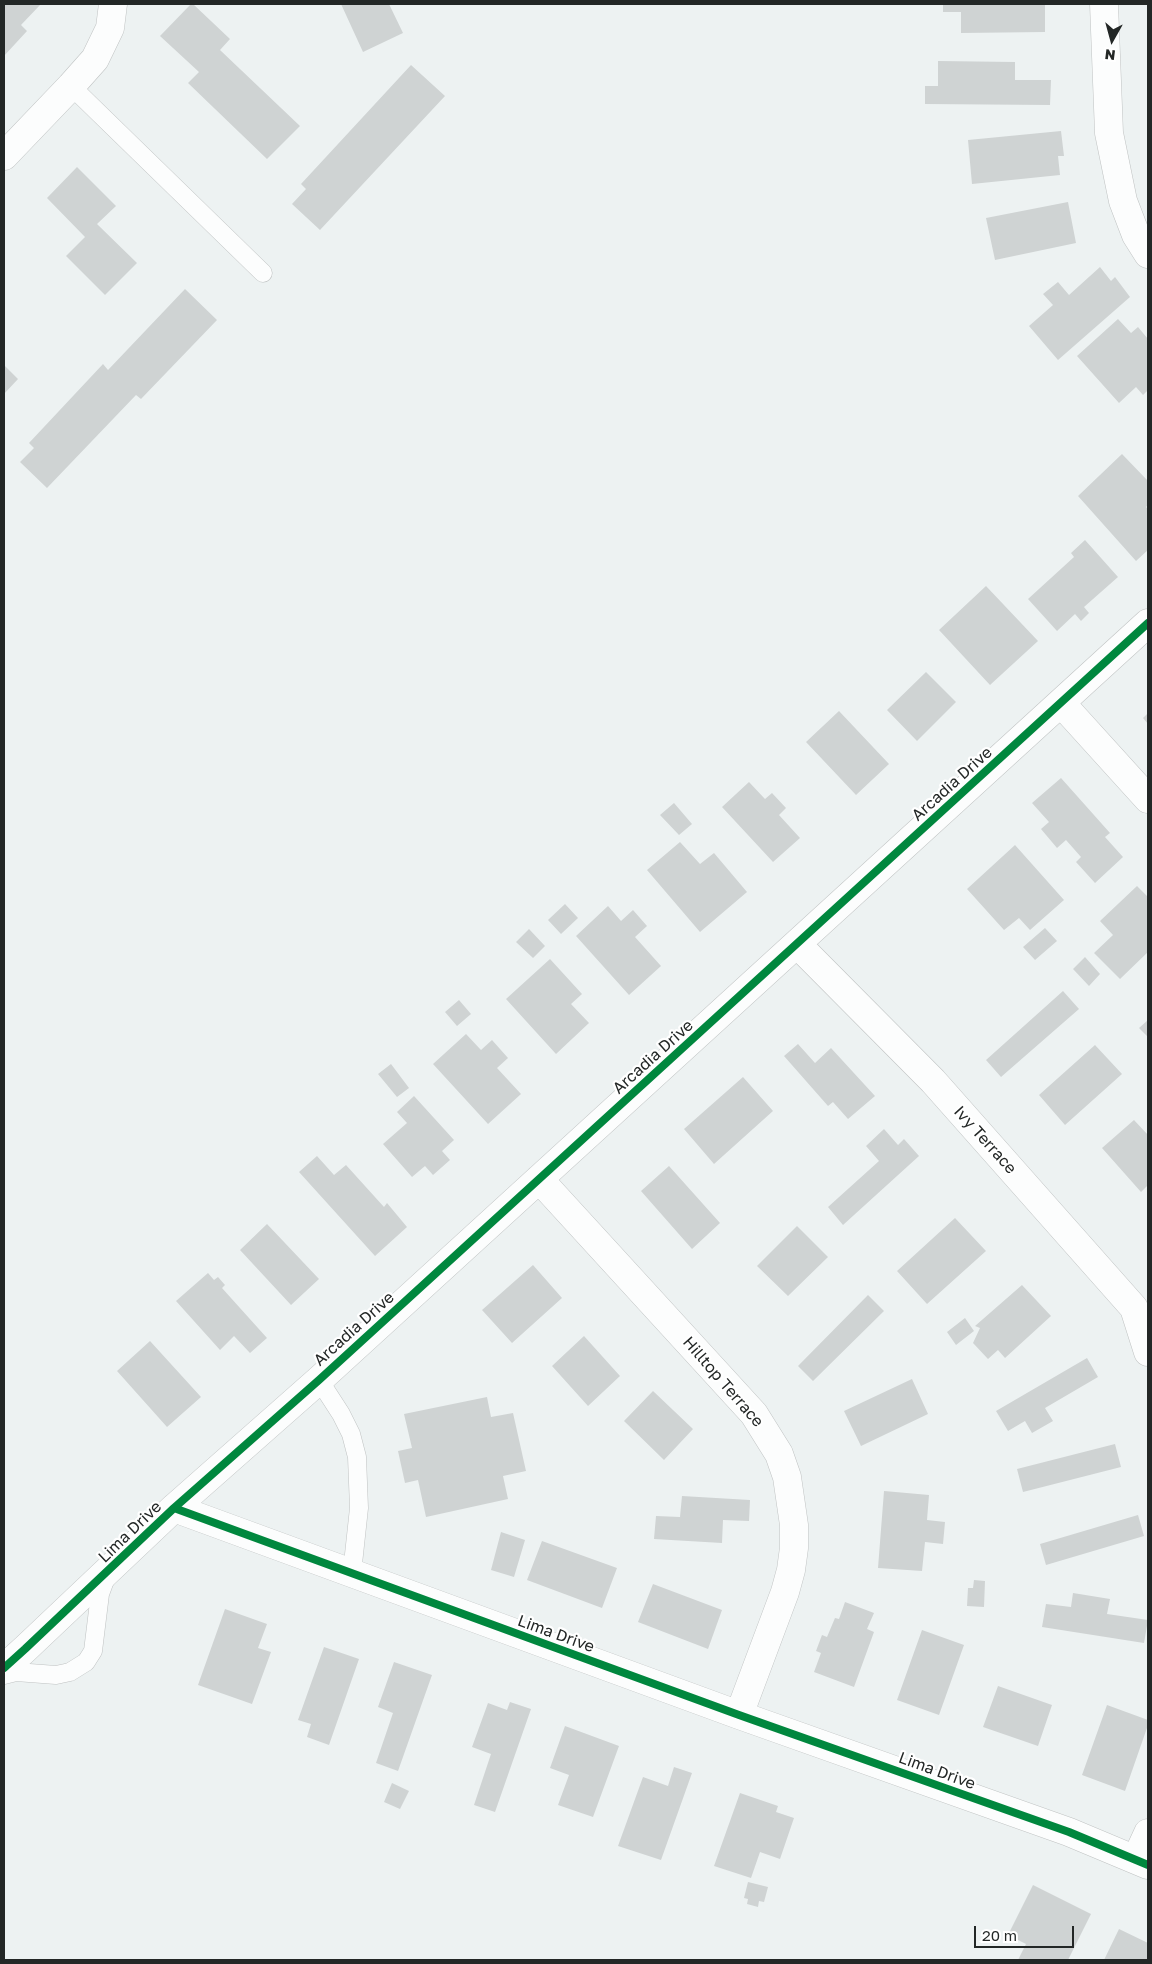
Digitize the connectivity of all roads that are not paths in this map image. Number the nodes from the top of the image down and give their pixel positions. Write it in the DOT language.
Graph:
graph roads {
  1 [pos="113,4"];
  2 [pos="1104,4"];
  3 [pos="71,86"];
  4 [pos="4,156"];
  5 [pos="1148,254"];
  6 [pos="263,273"];
  7 [pos="1148,623"];
  8 [pos="1061,703"];
  9 [pos="1148,799"];
  10 [pos="797,944"];
  11 [pos="539,1179"];
  12 [pos="1148,1352"];
  13 [pos="319,1380"];
  14 [pos="174,1508"];
  15 [pos="111,1569"];
  16 [pos="352,1574"];
  17 [pos="4,1668"];
  18 [pos="4,1675"];
  19 [pos="739,1715"];
  20 [pos="1148,1834"];
  21 [pos="1142,1862"];
  1 -- 3 [label="street"];
  2 -- 5 [label="street"];
  3 -- 4 [label="street"];
  3 -- 6 [label="lane"];
  7 -- 8 [label="street, Arcadia Drive"];
  8 -- 9 [label="street"];
  8 -- 10 [label="street, Arcadia Drive"];
  10 -- 11 [label="street, Arcadia Drive"];
  10 -- 12 [label="street, Ivy Terrace"];
  11 -- 13 [label="street, Arcadia Drive"];
  11 -- 19 [label="street, Hilltop Terrace"];
  13 -- 14 [label="street, Arcadia Drive"];
  13 -- 16 [label="lane"];
  14 -- 15 [label="street, Lima Drive"];
  14 -- 16 [label="street, Lima Drive"];
  15 -- 17 [label="street, Lima Drive"];
  15 -- 18 [label="lane"];
  16 -- 19 [label="street, Lima Drive"];
  19 -- 21 [label="street, Lima Drive"];
  20 -- 21 [label="street"];
}
